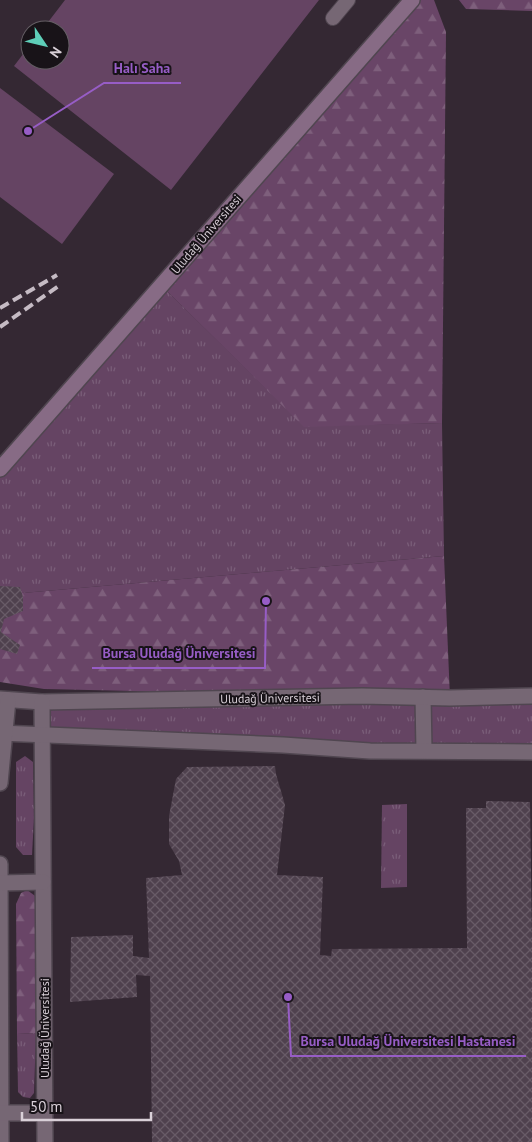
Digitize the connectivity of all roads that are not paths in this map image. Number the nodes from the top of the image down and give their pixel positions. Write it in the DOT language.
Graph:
graph roads {
  1 [pos="348,0"];
  2 [pos="412,0"];
  3 [pos="333,18"];
  4 [pos="0,469"];
  5 [pos="532,696"];
  6 [pos="423,697"];
  7 [pos="4,699"];
  8 [pos="42,702"];
  9 [pos="3,733"];
  10 [pos="43,735"];
  11 [pos="424,750"];
  12 [pos="532,752"];
  13 [pos="0,783"];
  14 [pos="0,864"];
  15 [pos="43,882"];
  16 [pos="0,883"];
  17 [pos="45,1113"];
  18 [pos="1,1114"];
  19 [pos="1,1142"];
  20 [pos="45,1142"];
  1 -- 3 [label="street"];
  2 -- 4 [label="main road, Uludağ Üniversitesi"];
  5 -- 6 [label="street, Uludağ Üniversitesi"];
  6 -- 8 [label="street, Uludağ Üniversitesi"];
  6 -- 11 [label="street"];
  7 -- 8 [label="street, Uludağ Üniversitesi"];
  7 -- 9 [label="street, Uludağ Üniversitesi"];
  8 -- 10 [label="street, Uludağ Üniversitesi"];
  9 -- 10 [label="street"];
  9 -- 13 [label="street, Uludağ Üniversitesi"];
  10 -- 11 [label="street"];
  10 -- 15 [label="street, Uludağ Üniversitesi"];
  11 -- 12 [label="street"];
  14 -- 16 [label="street"];
  15 -- 16 [label="street"];
  15 -- 17 [label="street, Uludağ Üniversitesi"];
  16 -- 18 [label="street"];
  17 -- 18 [label="street"];
  17 -- 20 [label="street, Uludağ Üniversitesi"];
  18 -- 19 [label="street"];
}
